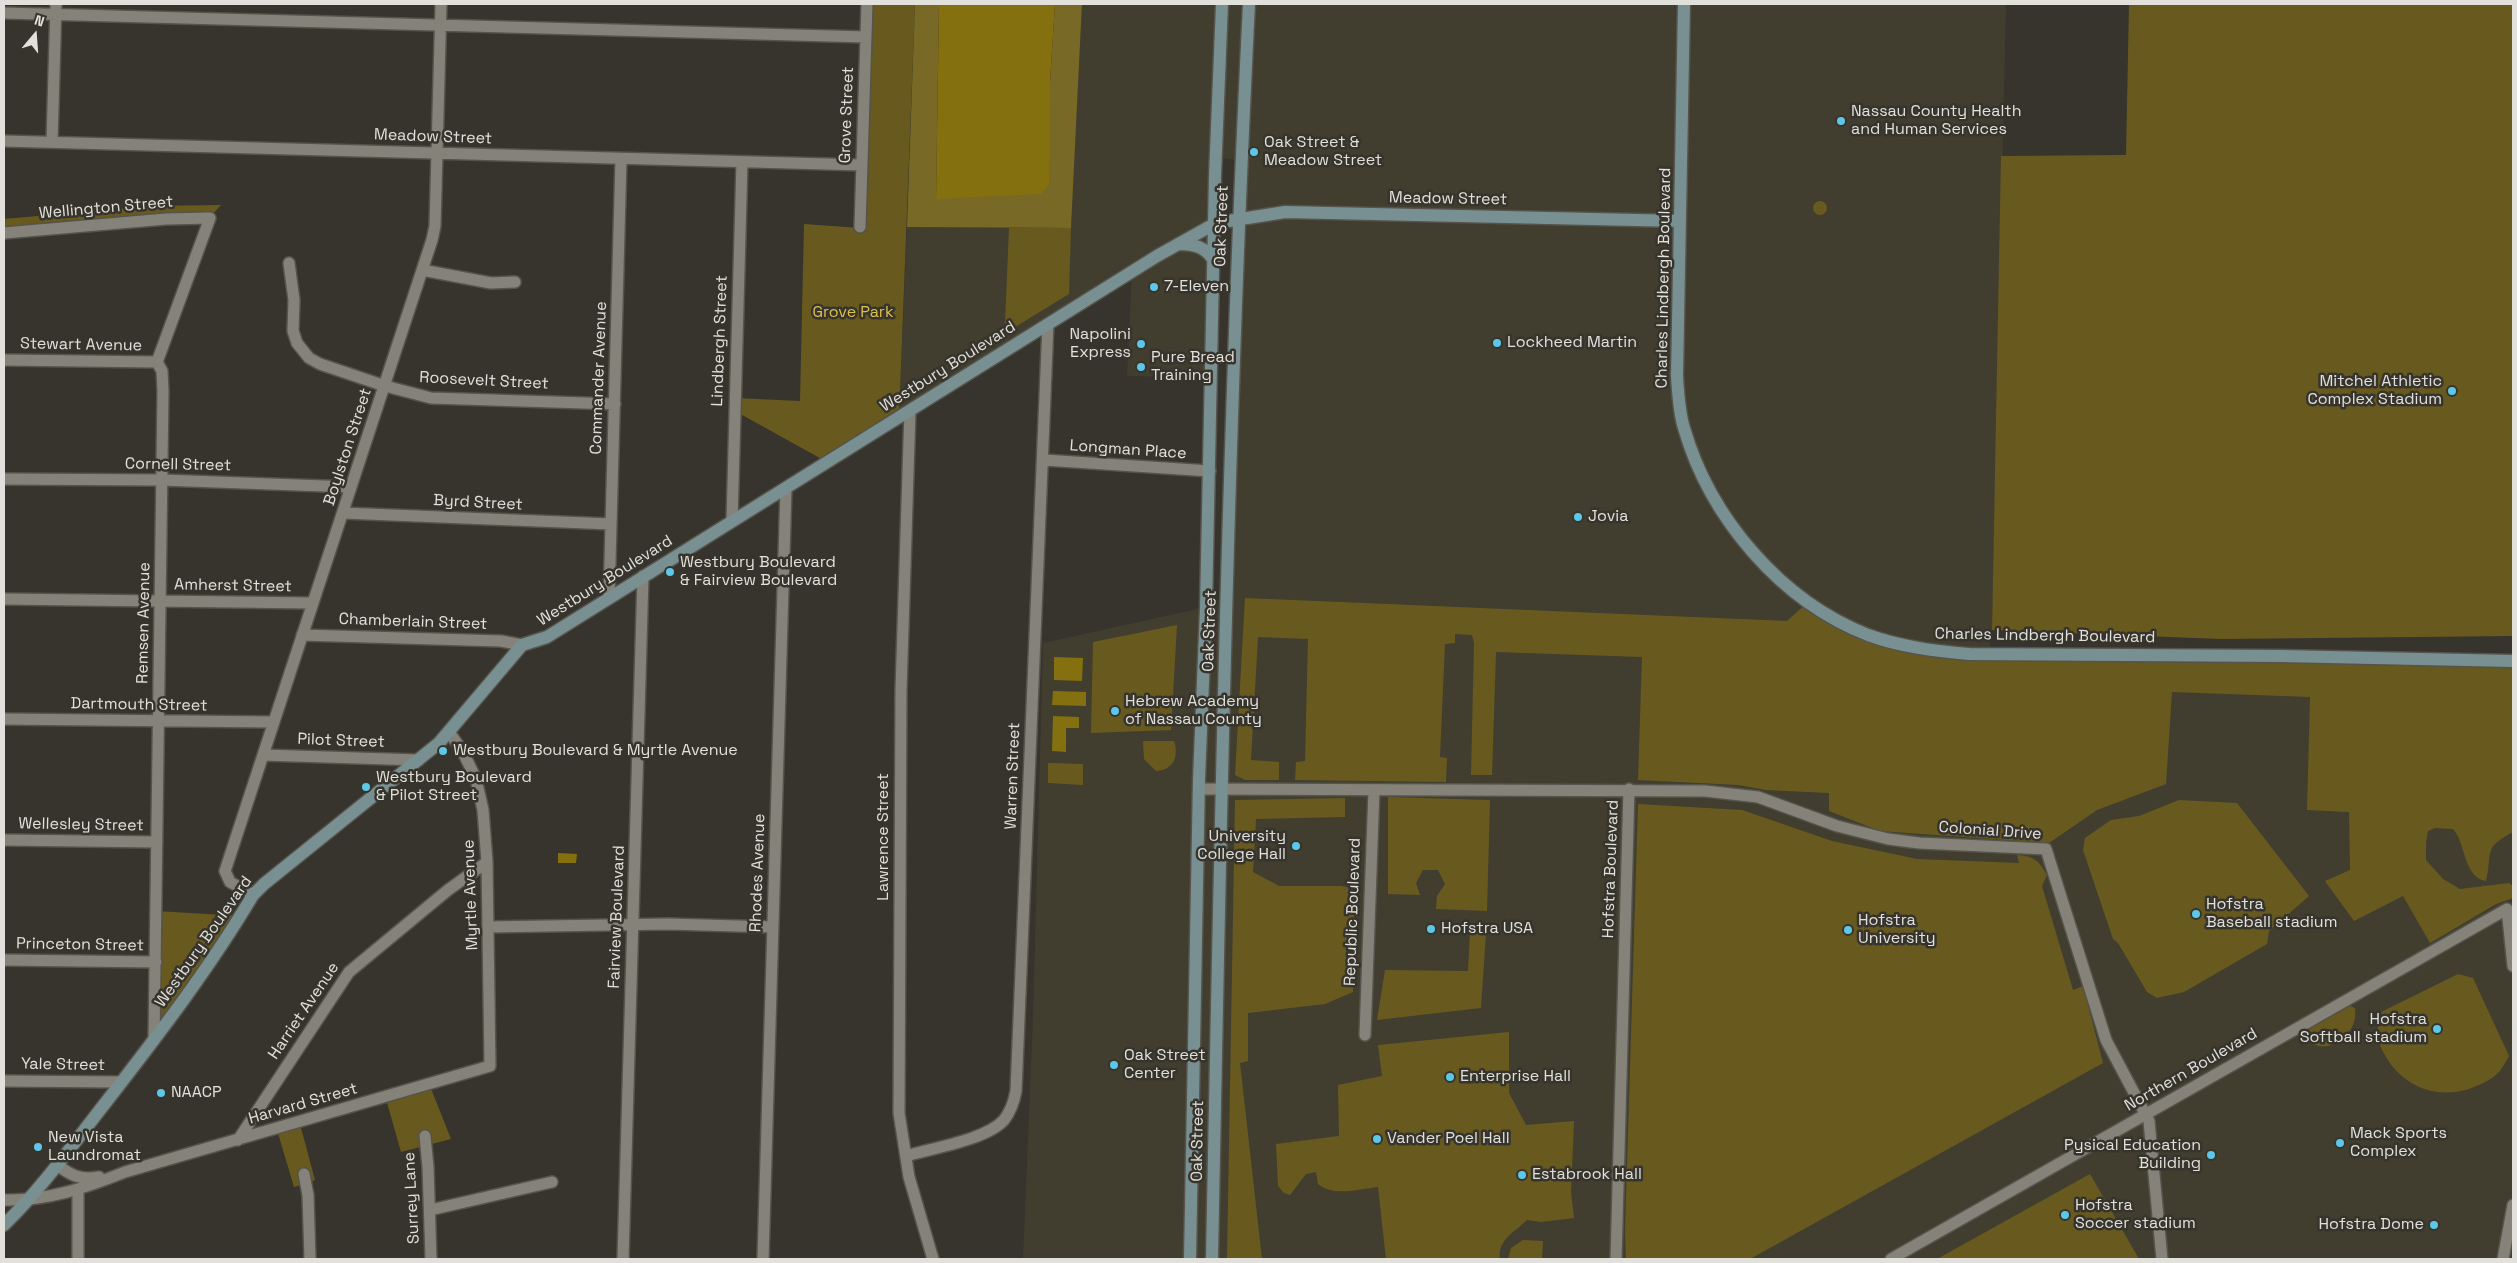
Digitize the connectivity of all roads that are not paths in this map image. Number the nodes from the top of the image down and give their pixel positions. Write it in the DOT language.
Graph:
graph roads {
  1 [pos="441,4"];
  2 [pos="867,4"];
  3 [pos="1222,4"];
  4 [pos="1248,4"];
  5 [pos="1684,4"];
  6 [pos="56,9"];
  7 [pos="4,12"];
  8 [pos="440,25"];
  9 [pos="866,37"];
  10 [pos="4,141"];
  11 [pos="52,142"];
  12 [pos="437,153"];
  13 [pos="621,158"];
  14 [pos="742,162"];
  15 [pos="862,165"];
  16 [pos="1238,218"];
  17 [pos="1680,221"];
  18 [pos="1216,223"];
  19 [pos="860,227"];
  20 [pos="4,233"];
  21 [pos="1178,244"];
  22 [pos="290,262"];
  23 [pos="1215,263"];
  24 [pos="422,270"];
  25 [pos="515,282"];
  26 [pos="1048,324"];
  27 [pos="4,360"];
  28 [pos="157,362"];
  29 [pos="385,386"];
  30 [pos="615,404"];
  31 [pos="910,410"];
  32 [pos="1044,460"];
  33 [pos="1210,472"];
  34 [pos="4,478"];
  35 [pos="162,480"];
  36 [pos="351,487"];
  37 [pos="786,488"];
  38 [pos="343,513"];
  39 [pos="732,521"];
  40 [pos="611,524"];
  41 [pos="643,576"];
  42 [pos="609,598"];
  43 [pos="4,599"];
  44 [pos="160,601"];
  45 [pos="312,603"];
  46 [pos="302,635"];
  47 [pos="522,645"];
  48 [pos="2513,661"];
  49 [pos="4,719"];
  50 [pos="159,721"];
  51 [pos="274,722"];
  52 [pos="449,732"];
  53 [pos="263,755"];
  54 [pos="418,760"];
  55 [pos="1199,789"];
  56 [pos="1222,789"];
  57 [pos="1630,789"];
  58 [pos="1374,790"];
  59 [pos="4,840"];
  60 [pos="158,842"];
  61 [pos="487,862"];
  62 [pos="254,896"];
  63 [pos="633,925"];
  64 [pos="488,926"];
  65 [pos="772,927"];
  66 [pos="4,960"];
  67 [pos="156,962"];
  68 [pos="2513,966"];
  69 [pos="1365,1035"];
  70 [pos="154,1040"];
  71 [pos="490,1066"];
  72 [pos="4,1081"];
  73 [pos="121,1082"];
  74 [pos="2146,1114"];
  75 [pos="425,1136"];
  76 [pos="238,1140"];
  77 [pos="1193,1153"];
  78 [pos="1214,1154"];
  79 [pos="906,1156"];
  80 [pos="57,1165"];
  81 [pos="125,1172"];
  82 [pos="304,1174"];
  83 [pos="552,1182"];
  84 [pos="78,1190"];
  85 [pos="4,1200"];
  86 [pos="29,1201"];
  87 [pos="2513,1205"];
  88 [pos="430,1210"];
  89 [pos="4,1225"];
  90 [pos="78,1259"];
  91 [pos="310,1259"];
  92 [pos="431,1259"];
  93 [pos="623,1259"];
  94 [pos="763,1259"];
  95 [pos="932,1259"];
  96 [pos="1190,1259"];
  97 [pos="1212,1259"];
  98 [pos="1616,1259"];
  99 [pos="1891,1259"];
  100 [pos="2162,1259"];
  101 [pos="2503,1259"];
  1 -- 8 [label="street, Boylston Street"];
  2 -- 9 [label="street, Grove Street"];
  3 -- 18 [label="street, Oak Street"];
  4 -- 16 [label="street, Oak Street"];
  5 -- 17 [label="street, Charles Lindbergh Boulevard"];
  6 -- 7 [label="street"];
  6 -- 8 [label="street"];
  6 -- 11 [label="street"];
  8 -- 9 [label="street"];
  8 -- 12 [label="street, Boylston Street"];
  9 -- 15 [label="street, Grove Street"];
  10 -- 11 [label="street, Meadow Street"];
  11 -- 12 [label="street, Meadow Street"];
  12 -- 13 [label="street, Meadow Street"];
  12 -- 24 [label="street, Boylston Street"];
  13 -- 14 [label="street, Meadow Street"];
  13 -- 30 [label="street, Commander Avenue"];
  14 -- 15 [label="street, Meadow Street"];
  14 -- 39 [label="street, Lindbergh Street"];
  15 -- 19 [label="street, Grove Street"];
  16 -- 17 [label="street, Meadow Street"];
  16 -- 18 [label="street, Meadow Street"];
  16 -- 56 [label="street, Oak Street"];
  17 -- 48 [label="street, Charles Lindbergh Boulevard"];
  18 -- 21 [label="street, Westbury Boulevard"];
  18 -- 23 [label="street, Oak Street"];
  20 -- 28 [label="street, Wellington Street"];
  21 -- 23 [label="street"];
  21 -- 26 [label="street, Westbury Boulevard"];
  22 -- 29 [label="street, Roosevelt Street"];
  23 -- 33 [label="street, Oak Street"];
  24 -- 25 [label="street"];
  24 -- 29 [label="street, Boylston Street"];
  26 -- 31 [label="street, Westbury Boulevard"];
  26 -- 32 [label="street, Warren Street"];
  27 -- 28 [label="street, Stewart Avenue"];
  28 -- 35 [label="street, Remsen Avenue"];
  29 -- 30 [label="street, Roosevelt Street"];
  29 -- 36 [label="street, Boylston Street"];
  30 -- 40 [label="street, Commander Avenue"];
  31 -- 37 [label="street, Westbury Boulevard"];
  31 -- 79 [label="street, Lawrence Street"];
  32 -- 33 [label="street, Longman Place"];
  32 -- 79 [label="street, Warren Street"];
  33 -- 55 [label="street, Oak Street"];
  34 -- 35 [label="street, Cornell Street"];
  35 -- 36 [label="street, Cornell Street"];
  35 -- 44 [label="street, Remsen Avenue"];
  36 -- 38 [label="street, Boylston Street"];
  37 -- 39 [label="street, Westbury Boulevard"];
  37 -- 65 [label="street, Rhodes Avenue"];
  38 -- 40 [label="street, Byrd Street"];
  38 -- 45 [label="street, Boylston Street"];
  39 -- 41 [label="street, Westbury Boulevard"];
  40 -- 42 [label="street, Commander Avenue"];
  41 -- 42 [label="street, Westbury Boulevard"];
  41 -- 63 [label="street, Fairview Boulevard"];
  42 -- 47 [label="street, Westbury Boulevard"];
  43 -- 44 [label="street, Amherst Street"];
  44 -- 45 [label="street, Amherst Street"];
  44 -- 50 [label="street, Remsen Avenue"];
  45 -- 46 [label="street, Boylston Street"];
  46 -- 47 [label="street, Chamberlain Street"];
  46 -- 51 [label="street, Boylston Street"];
  47 -- 52 [label="street, Westbury Boulevard"];
  49 -- 50 [label="street, Dartmouth Street"];
  50 -- 51 [label="street, Dartmouth Street"];
  50 -- 60 [label="street, Remsen Avenue"];
  51 -- 53 [label="street, Boylston Street"];
  52 -- 54 [label="street, Westbury Boulevard"];
  52 -- 61 [label="street, Myrtle Avenue"];
  53 -- 54 [label="street, Pilot Street"];
  53 -- 62 [label="street, Boylston Street"];
  54 -- 62 [label="street, Westbury Boulevard"];
  55 -- 56 [label="street, Hofstra Boulevard"];
  55 -- 77 [label="street, Oak Street"];
  56 -- 58 [label="street, Hofstra Boulevard"];
  56 -- 78 [label="street, Oak Street"];
  57 -- 58 [label="street, Hofstra Boulevard"];
  57 -- 74 [label="street, Colonial Drive"];
  57 -- 98 [label="street, Hofstra Boulevard"];
  58 -- 69 [label="street, Republic Boulevard"];
  59 -- 60 [label="street, Wellesley Street"];
  60 -- 67 [label="street, Remsen Avenue"];
  61 -- 64 [label="street, Myrtle Avenue"];
  61 -- 76 [label="street, Harriet Avenue"];
  62 -- 70 [label="street, Westbury Boulevard"];
  63 -- 64 [label="street"];
  63 -- 65 [label="street"];
  63 -- 93 [label="street, Fairview Boulevard"];
  64 -- 71 [label="street, Myrtle Avenue"];
  65 -- 94 [label="street, Rhodes Avenue"];
  66 -- 67 [label="street, Princeton Street"];
  67 -- 70 [label="street, Remsen Avenue"];
  68 -- 74 [label="street, Northern Boulevard"];
  70 -- 73 [label="street, Westbury Boulevard"];
  71 -- 76 [label="street, Harvard Street"];
  72 -- 73 [label="street, Yale Street"];
  73 -- 80 [label="street, Westbury Boulevard"];
  74 -- 99 [label="street, Northern Boulevard"];
  74 -- 100 [label="street, Colonial Drive"];
  75 -- 88 [label="street, Surrey Lane"];
  76 -- 81 [label="street, Harvard Street"];
  77 -- 78 [label="street"];
  77 -- 96 [label="street, Oak Street"];
  78 -- 97 [label="street, Oak Street"];
  79 -- 95 [label="street, Lawrence Street"];
  80 -- 81 [label="street, Harvard Street"];
  80 -- 86 [label="street, Westbury Boulevard"];
  81 -- 84 [label="street, Harvard Street"];
  82 -- 91 [label="street"];
  83 -- 88 [label="street"];
  84 -- 86 [label="street, Harvard Street"];
  84 -- 90 [label="street"];
  85 -- 86 [label="street, Harvard Street"];
  86 -- 89 [label="street, Westbury Boulevard"];
  87 -- 101 [label="street"];
  88 -- 92 [label="street, Surrey Lane"];
}
